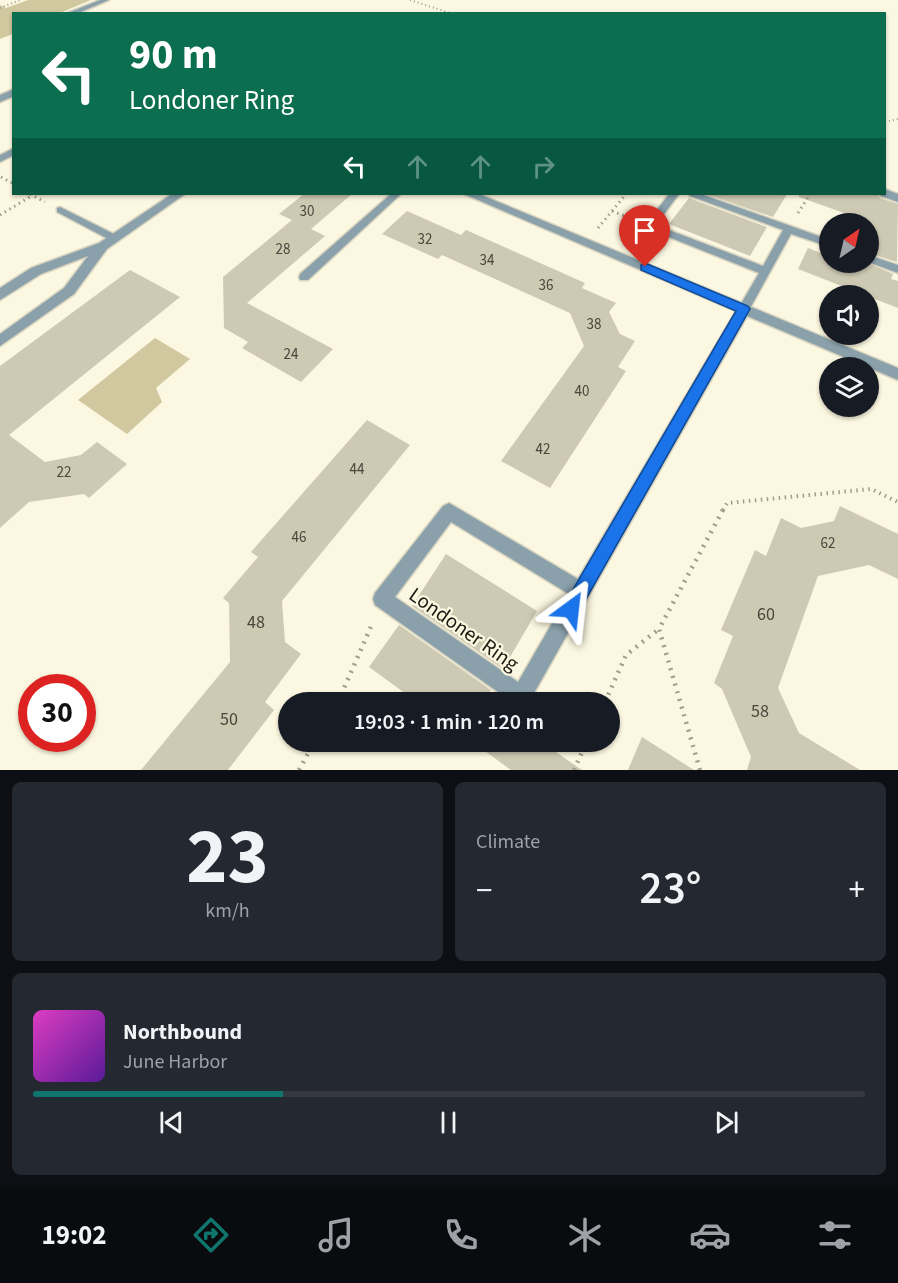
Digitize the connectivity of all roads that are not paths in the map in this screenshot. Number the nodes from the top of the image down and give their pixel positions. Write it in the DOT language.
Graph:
graph roads {
  1 [pos="106,0"];
  2 [pos="73,12"];
  3 [pos="178,195"];
  4 [pos="395,195"];
  5 [pos="472,195"];
  6 [pos="673,195"];
  7 [pos="696,195"];
  8 [pos="60,210"];
  9 [pos="789,229"];
  10 [pos="819,240"];
  11 [pos="108,242"];
  12 [pos="879,262"];
  13 [pos="898,269"];
  14 [pos="765,271"];
  15 [pos="304,277"];
  16 [pos="0,295"];
  17 [pos="744,309"];
  18 [pos="0,341"];
  19 [pos="898,374"];
  20 [pos="581,591"];
  1 -- 2 [label="lane"];
  3 -- 11 [label="street"];
  4 -- 15 [label="lane"];
  5 -- 17 [label="street"];
  6 -- 14 [label="lane"];
  7 -- 9 [label="lane"];
  8 -- 11 [label="lane"];
  9 -- 10 [label="lane"];
  9 -- 14 [label="lane"];
  11 -- 16 [label="street"];
  11 -- 18 [label="street"];
  12 -- 13 [label="lane"];
  14 -- 17 [label="lane"];
  17 -- 19 [label="street"];
  17 -- 20 [label="street, Londoner Ring"];
  20 -- 20 [label="street, Londoner Ring"];
}
